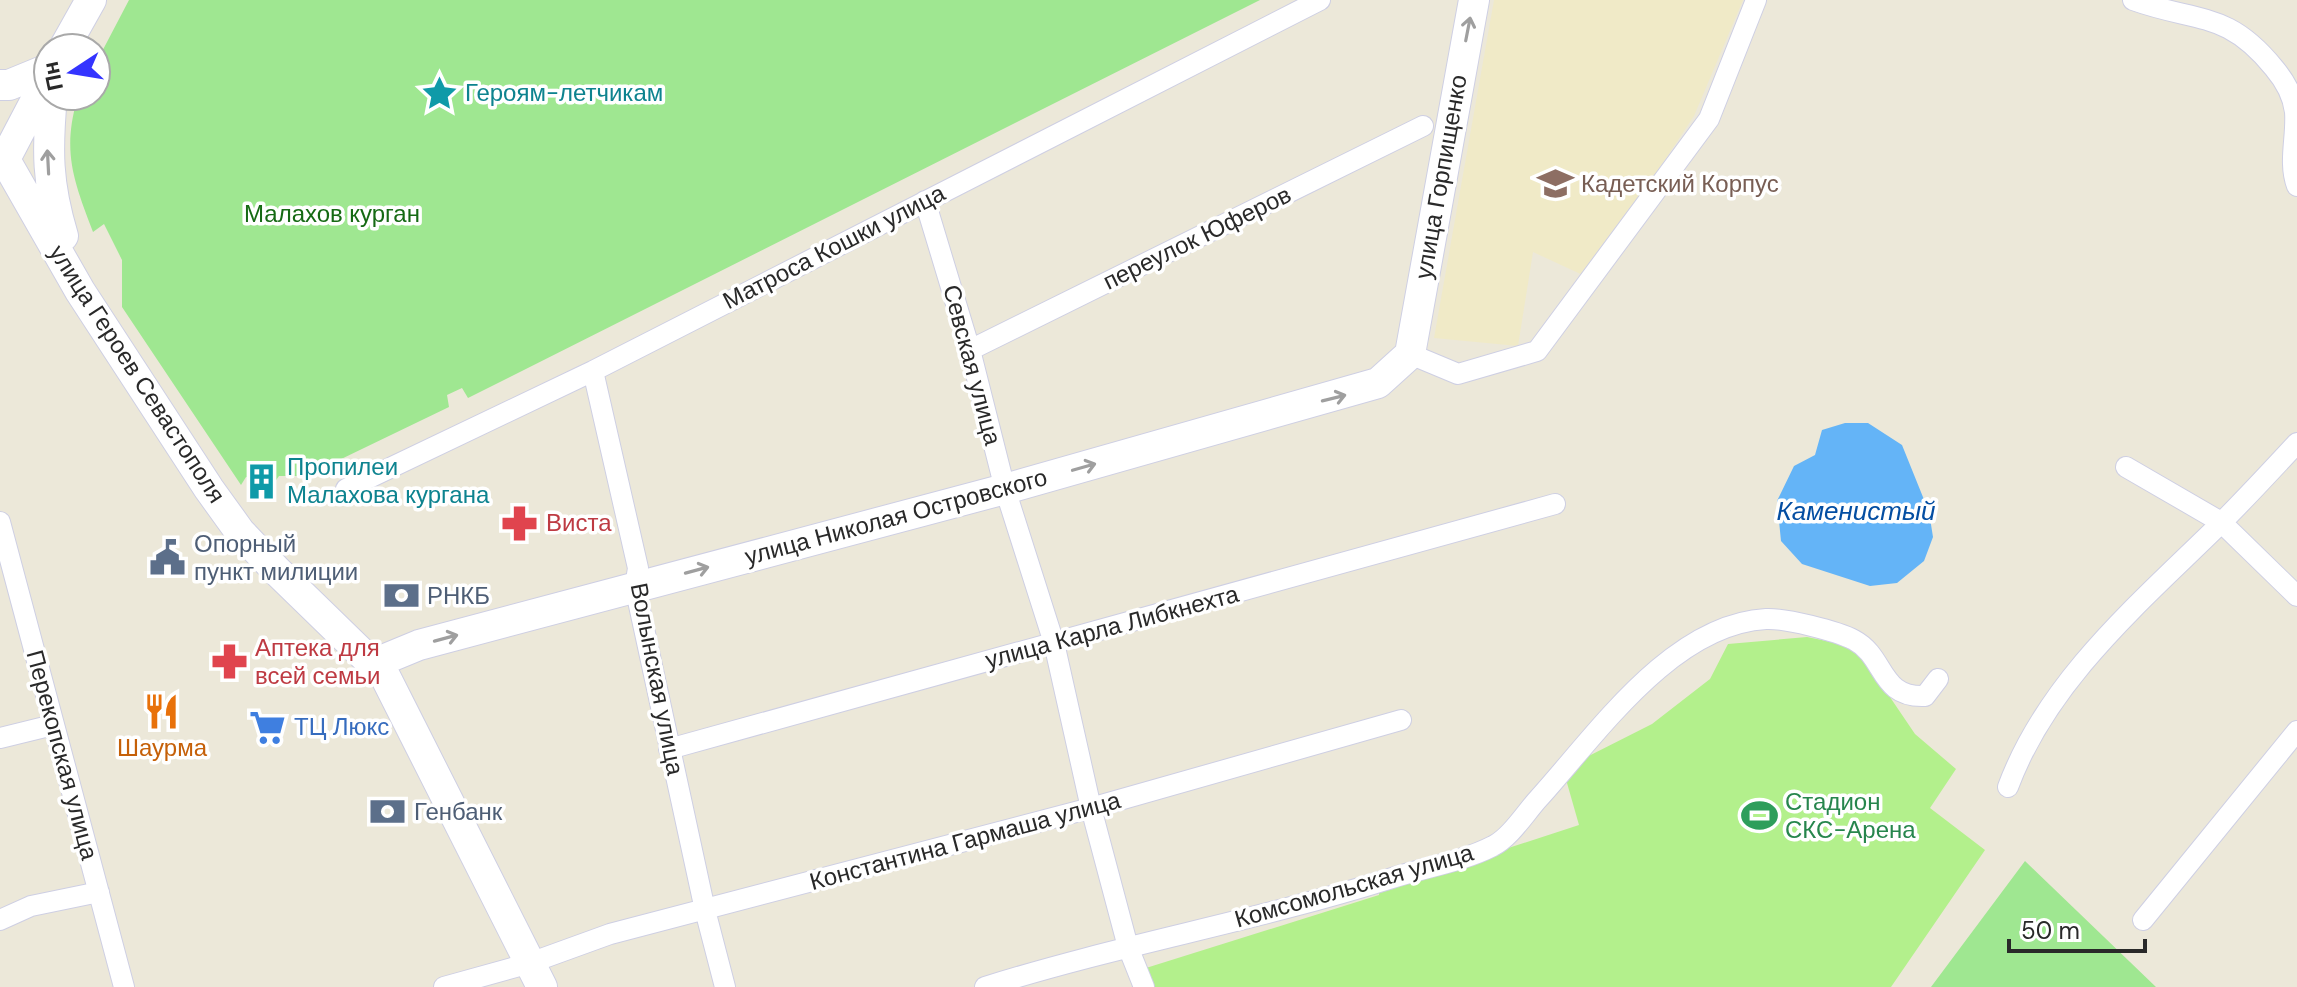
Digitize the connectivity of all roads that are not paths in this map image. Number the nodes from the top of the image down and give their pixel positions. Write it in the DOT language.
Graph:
graph roads {
  1 [pos="91,0"];
  2 [pos="1320,0"];
  3 [pos="1474,0"];
  4 [pos="1756,0"];
  5 [pos="2133,0"];
  6 [pos="73,32"];
  7 [pos="32,76"];
  8 [pos="0,85"];
  9 [pos="32,105"];
  10 [pos="50,112"];
  11 [pos="1423,126"];
  12 [pos="2,155"];
  13 [pos="2297,186"];
  14 [pos="925,201"];
  15 [pos="80,291"];
  16 [pos="970,350"];
  17 [pos="1410,354"];
  18 [pos="593,371"];
  19 [pos="2297,443"];
  20 [pos="2126,467"];
  21 [pos="346,489"];
  22 [pos="1005,489"];
  23 [pos="1555,504"];
  24 [pos="0,522"];
  25 [pos="2221,522"];
  26 [pos="3,545"];
  27 [pos="635,587"];
  28 [pos="2297,596"];
  29 [pos="1054,643"];
  30 [pos="373,664"];
  31 [pos="1938,679"];
  32 [pos="1401,720"];
  33 [pos="53,725"];
  34 [pos="2297,731"];
  35 [pos="0,738"];
  36 [pos="669,749"];
  37 [pos="2008,787"];
  38 [pos="1091,808"];
  39 [pos="99,892"];
  40 [pos="705,910"];
  41 [pos="0,920"];
  42 [pos="2143,920"];
  43 [pos="1128,947"];
  44 [pos="536,975"];
  45 [pos="124,987"];
  46 [pos="444,987"];
  47 [pos="725,987"];
  48 [pos="985,987"];
  49 [pos="1144,987"];
  1 -- 6 [label="main road"];
  2 -- 14 [label="street, Матроса Кошки улица"];
  17 -- 3 [label="main road, улица Горпищенко, one-way"];
  4 -- 17 [label="street"];
  5 -- 13 [label="street"];
  7 -- 8 [label="main road"];
  9 -- 12 [label="main road"];
  15 -- 10 [label="main road, one-way"];
  11 -- 16 [label="street, переулок Юферов"];
  12 -- 15 [label="main road, улица Героев Севастополя"];
  14 -- 16 [label="street, Севская улица"];
  14 -- 18 [label="street, Матроса Кошки улица"];
  15 -- 30 [label="main road, улица Героев Севастополя"];
  16 -- 22 [label="street, Севская улица"];
  22 -- 17 [label="main road, улица Николая Островского, one-way"];
  18 -- 21 [label="street, Матроса Кошки улица"];
  18 -- 27 [label="street, Волынская улица"];
  19 -- 25 [label="street"];
  20 -- 25 [label="street"];
  27 -- 22 [label="main road, улица Николая Островского, one-way"];
  22 -- 29 [label="street, Севская улица"];
  23 -- 29 [label="street, улица Карла Либкнехта"];
  24 -- 26 [label="street, Перекопская улица"];
  25 -- 28 [label="street"];
  25 -- 37 [label="street"];
  26 -- 33 [label="street, Перекопская улица"];
  30 -- 27 [label="main road, улица Николая Островского, one-way"];
  27 -- 36 [label="street, Волынская улица"];
  29 -- 36 [label="street, улица Карла Либкнехта"];
  29 -- 38 [label="street, Севская улица"];
  30 -- 44 [label="main road, улица Героев Севастополя"];
  31 -- 43 [label="street, Комсомольская улица"];
  32 -- 38 [label="street, Константина Гармаша улица"];
  33 -- 35 [label="street"];
  33 -- 39 [label="street, Перекопская улица"];
  34 -- 42 [label="street"];
  36 -- 40 [label="street, Волынская улица"];
  38 -- 40 [label="street, Константина Гармаша улица"];
  38 -- 43 [label="street, Севская улица"];
  39 -- 41 [label="street"];
  39 -- 45 [label="street, Перекопская улица"];
  40 -- 44 [label="street, Константина Гармаша улица"];
  40 -- 47 [label="street, Волынская улица"];
  43 -- 48 [label="street, Комсомольская улица"];
  43 -- 49 [label="street, Севская улица"];
  44 -- 46 [label="street, Константина Гармаша улица"];
}
